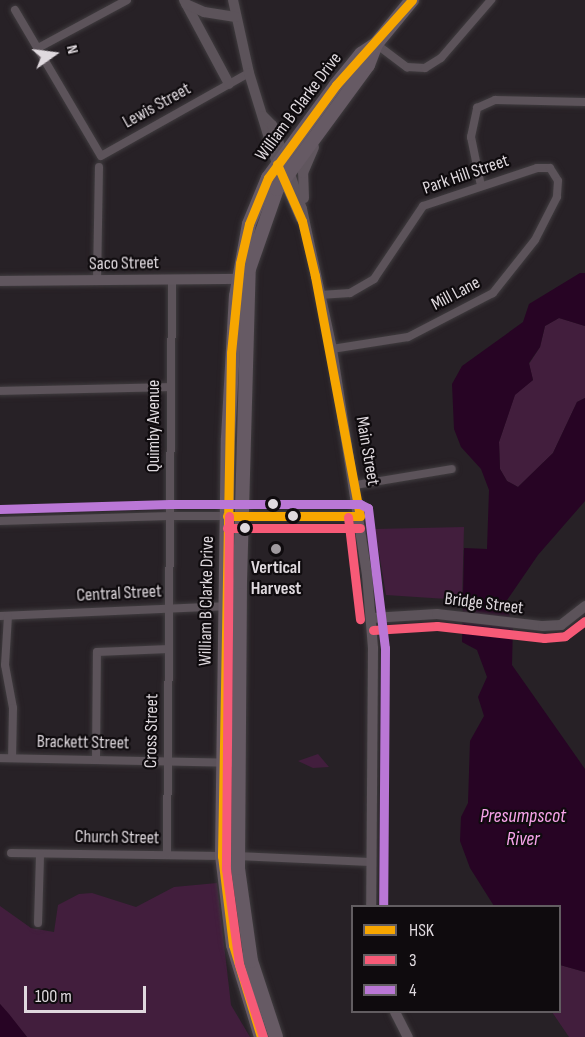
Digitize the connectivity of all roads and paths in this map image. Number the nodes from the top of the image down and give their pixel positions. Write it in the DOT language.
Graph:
graph roads {
  1 [pos="127,0"];
  2 [pos="234,0"];
  3 [pos="412,0"];
  4 [pos="491,0"];
  5 [pos="185,2"];
  6 [pos="15,10"];
  7 [pos="236,17"];
  8 [pos="376,44"];
  9 [pos="38,48"];
  10 [pos="365,59"];
  11 [pos="249,73"];
  12 [pos="229,84"];
  13 [pos="585,102"];
  14 [pos="318,129"];
  15 [pos="99,167"];
  16 [pos="283,168"];
  17 [pos="553,173"];
  18 [pos="481,186"];
  19 [pos="303,221"];
  20 [pos="243,278"];
  21 [pos="172,280"];
  22 [pos="0,281"];
  23 [pos="97,281"];
  24 [pos="320,295"];
  25 [pos="332,349"];
  26 [pos="170,387"];
  27 [pos="0,390"];
  28 [pos="452,469"];
  29 [pos="356,485"];
  30 [pos="170,516"];
  31 [pos="227,516"];
  32 [pos="241,516"];
  33 [pos="360,516"];
  34 [pos="0,521"];
  35 [pos="225,606"];
  36 [pos="240,606"];
  37 [pos="585,606"];
  38 [pos="170,608"];
  39 [pos="4,616"];
  40 [pos="372,618"];
  41 [pos="170,649"];
  42 [pos="0,758"];
  43 [pos="12,758"];
  44 [pos="96,760"];
  45 [pos="168,761"];
  46 [pos="223,763"];
  47 [pos="238,763"];
  48 [pos="11,853"];
  49 [pos="40,854"];
  50 [pos="167,855"];
  51 [pos="222,856"];
  52 [pos="237,856"];
  53 [pos="370,862"];
  54 [pos="371,905"];
  55 [pos="38,923"];
  56 [pos="396,1013"];
  57 [pos="261,1037"];
  58 [pos="276,1037"];
  59 [pos="408,1037"];
  1 -- 9 [label="street"];
  2 -- 7 [label="street"];
  3 -- 8 [label="highway"];
  4 -- 8 [label="street"];
  5 -- 7 [label="street"];
  5 -- 12 [label="street"];
  6 -- 9 [label="street"];
  7 -- 11 [label="street"];
  8 -- 10 [label="highway"];
  9 -- 12 [label="street, Lewis Street"];
  10 -- 14 [label="highway, William B Clarke Drive"];
  10 -- 16 [label="highway, William B Clarke Drive"];
  11 -- 12 [label="street, Lewis Street"];
  11 -- 16 [label="street"];
  13 -- 18 [label="street"];
  14 -- 16 [label="highway, William B Clarke Drive"];
  14 -- 19 [label="main road"];
  15 -- 23 [label="street"];
  16 -- 19 [label="main road, Main Street"];
  16 -- 20 [label="highway, William B Clarke Drive"];
  17 -- 18 [label="street, Park Hill Street"];
  17 -- 25 [label="street, Mill Lane"];
  18 -- 24 [label="street, Park Hill Street"];
  19 -- 24 [label="main road, Main Street"];
  20 -- 21 [label="main road, Saco Street"];
  20 -- 31 [label="highway, William B Clarke Drive"];
  20 -- 32 [label="highway, William B Clarke Drive"];
  21 -- 23 [label="main road, Saco Street"];
  21 -- 26 [label="street, Quimby Avenue"];
  22 -- 23 [label="main road, Saco Street"];
  24 -- 25 [label="main road, Main Street"];
  25 -- 29 [label="main road, Main Street"];
  26 -- 27 [label="street"];
  26 -- 30 [label="street, Quimby Avenue"];
  28 -- 29 [label="street"];
  29 -- 33 [label="main road, Main Street"];
  30 -- 31 [label="street"];
  30 -- 34 [label="street"];
  30 -- 38 [label="street, Quimby Avenue"];
  31 -- 32 [label="street"];
  31 -- 35 [label="highway, William B Clarke Drive"];
  32 -- 33 [label="street"];
  32 -- 36 [label="highway, William B Clarke Drive"];
  33 -- 40 [label="main road, Main Street"];
  35 -- 36 [label="street, Central Street"];
  35 -- 38 [label="street, Central Street"];
  35 -- 46 [label="highway, William B Clarke Drive"];
  36 -- 47 [label="highway, William B Clarke Drive"];
  37 -- 40 [label="street, Bridge Street"];
  38 -- 39 [label="street, Central Street"];
  38 -- 41 [label="street, Cross Street"];
  39 -- 43 [label="street"];
  40 -- 53 [label="main road, Main Street"];
  41 -- 44 [label="street"];
  41 -- 45 [label="street, Cross Street"];
  42 -- 43 [label="street, Brackett Street"];
  43 -- 44 [label="street, Brackett Street"];
  44 -- 45 [label="street, Brackett Street"];
  45 -- 46 [label="street, Brackett Street"];
  45 -- 50 [label="street, Cross Street"];
  46 -- 47 [label="street, Brackett Street"];
  46 -- 51 [label="highway, William B Clarke Drive"];
  47 -- 52 [label="highway, William B Clarke Drive"];
  48 -- 49 [label="street, Church Street"];
  49 -- 50 [label="street, Church Street"];
  49 -- 55 [label="street"];
  50 -- 51 [label="street, Church Street"];
  51 -- 57 [label="highway, William B Clarke Drive"];
  52 -- 53 [label="street"];
  52 -- 58 [label="highway, William B Clarke Drive"];
  53 -- 54 [label="main road, Main Street"];
  56 -- 59 [label="main road"];
}
